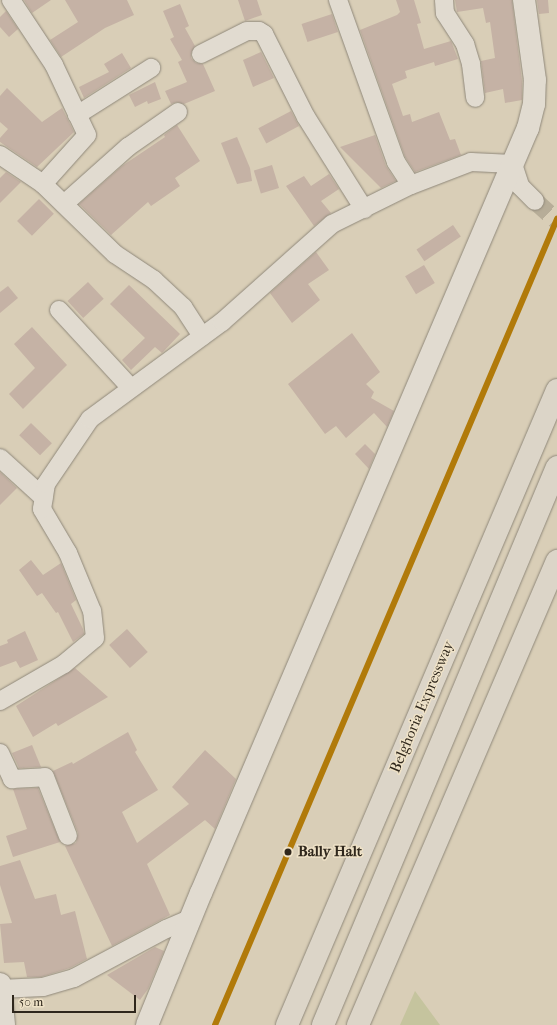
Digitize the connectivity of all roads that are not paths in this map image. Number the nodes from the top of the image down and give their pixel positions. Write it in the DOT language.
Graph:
graph roads {
  1 [pos="11,0"];
  2 [pos="338,0"];
  3 [pos="444,0"];
  4 [pos="524,0"];
  5 [pos="201,54"];
  6 [pos="151,68"];
  7 [pos="475,98"];
  8 [pos="178,112"];
  9 [pos="77,115"];
  10 [pos="3,161"];
  11 [pos="513,164"];
  12 [pos="43,184"];
  13 [pos="411,185"];
  14 [pos="535,200"];
  15 [pos="64,204"];
  16 [pos="364,209"];
  17 [pos="59,310"];
  18 [pos="202,336"];
  19 [pos="131,388"];
  20 [pos="557,390"];
  21 [pos="0,458"];
  22 [pos="557,467"];
  23 [pos="44,498"];
  24 [pos="557,561"];
  25 [pos="0,701"];
  26 [pos="0,753"];
  27 [pos="68,836"];
  28 [pos="190,919"];
  29 [pos="0,984"];
  30 [pos="0,989"];
  31 [pos="2,1018"];
  32 [pos="147,1025"];
  33 [pos="287,1025"];
  34 [pos="322,1025"];
  35 [pos="358,1025"];
  1 -- 9 [label="street"];
  2 -- 13 [label="street"];
  3 -- 7 [label="street"];
  4 -- 11 [label="street"];
  5 -- 16 [label="street"];
  6 -- 9 [label="street"];
  8 -- 15 [label="street"];
  9 -- 12 [label="street"];
  10 -- 12 [label="street"];
  11 -- 13 [label="street"];
  11 -- 14 [label="street"];
  11 -- 28 [label="street"];
  12 -- 15 [label="street"];
  13 -- 16 [label="street"];
  15 -- 18 [label="street"];
  16 -- 18 [label="street"];
  17 -- 19 [label="street"];
  18 -- 19 [label="street"];
  19 -- 23 [label="street"];
  20 -- 33 [label="main road, Belghoria Expressway"];
  21 -- 23 [label="street"];
  22 -- 34 [label="main road, Belghoria Expressway"];
  23 -- 25 [label="street"];
  24 -- 35 [label="main road"];
  26 -- 27 [label="street"];
  28 -- 30 [label="street"];
  28 -- 32 [label="street"];
  29 -- 30 [label="street"];
  30 -- 31 [label="street"];
}
